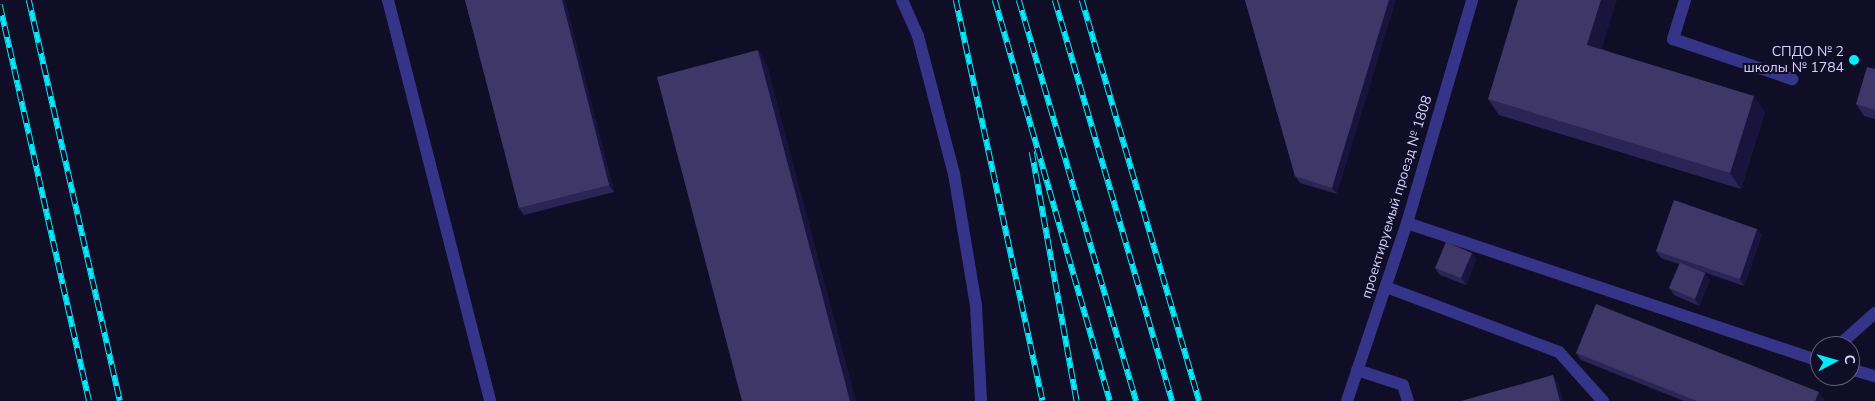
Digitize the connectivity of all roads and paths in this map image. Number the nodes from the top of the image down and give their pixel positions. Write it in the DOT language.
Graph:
graph roads {
  1 [pos="388,0"];
  2 [pos="902,0"];
  3 [pos="1472,0"];
  4 [pos="1685,0"];
  5 [pos="1792,79"];
  6 [pos="1407,223"];
  7 [pos="1386,287"];
  8 [pos="1875,313"];
  9 [pos="1849,336"];
  10 [pos="1810,358"];
  11 [pos="1357,370"];
  12 [pos="1860,372"];
  13 [pos="1875,376"];
  14 [pos="490,401"];
  15 [pos="981,401"];
  16 [pos="1347,401"];
  17 [pos="1408,401"];
  18 [pos="1603,401"];
  1 -- 14 [label="street"];
  2 -- 15 [label="street"];
  3 -- 6 [label="street, проектируемый проезд № 1808"];
  4 -- 5 [label="street"];
  6 -- 7 [label="street, проектируемый проезд № 1808"];
  6 -- 10 [label="street"];
  7 -- 11 [label="street, проектируемый проезд № 1808"];
  7 -- 18 [label="street"];
  8 -- 9 [label="street"];
  11 -- 16 [label="street, проектируемый проезд № 1808"];
  11 -- 17 [label="street"];
  12 -- 13 [label="street"];
}
